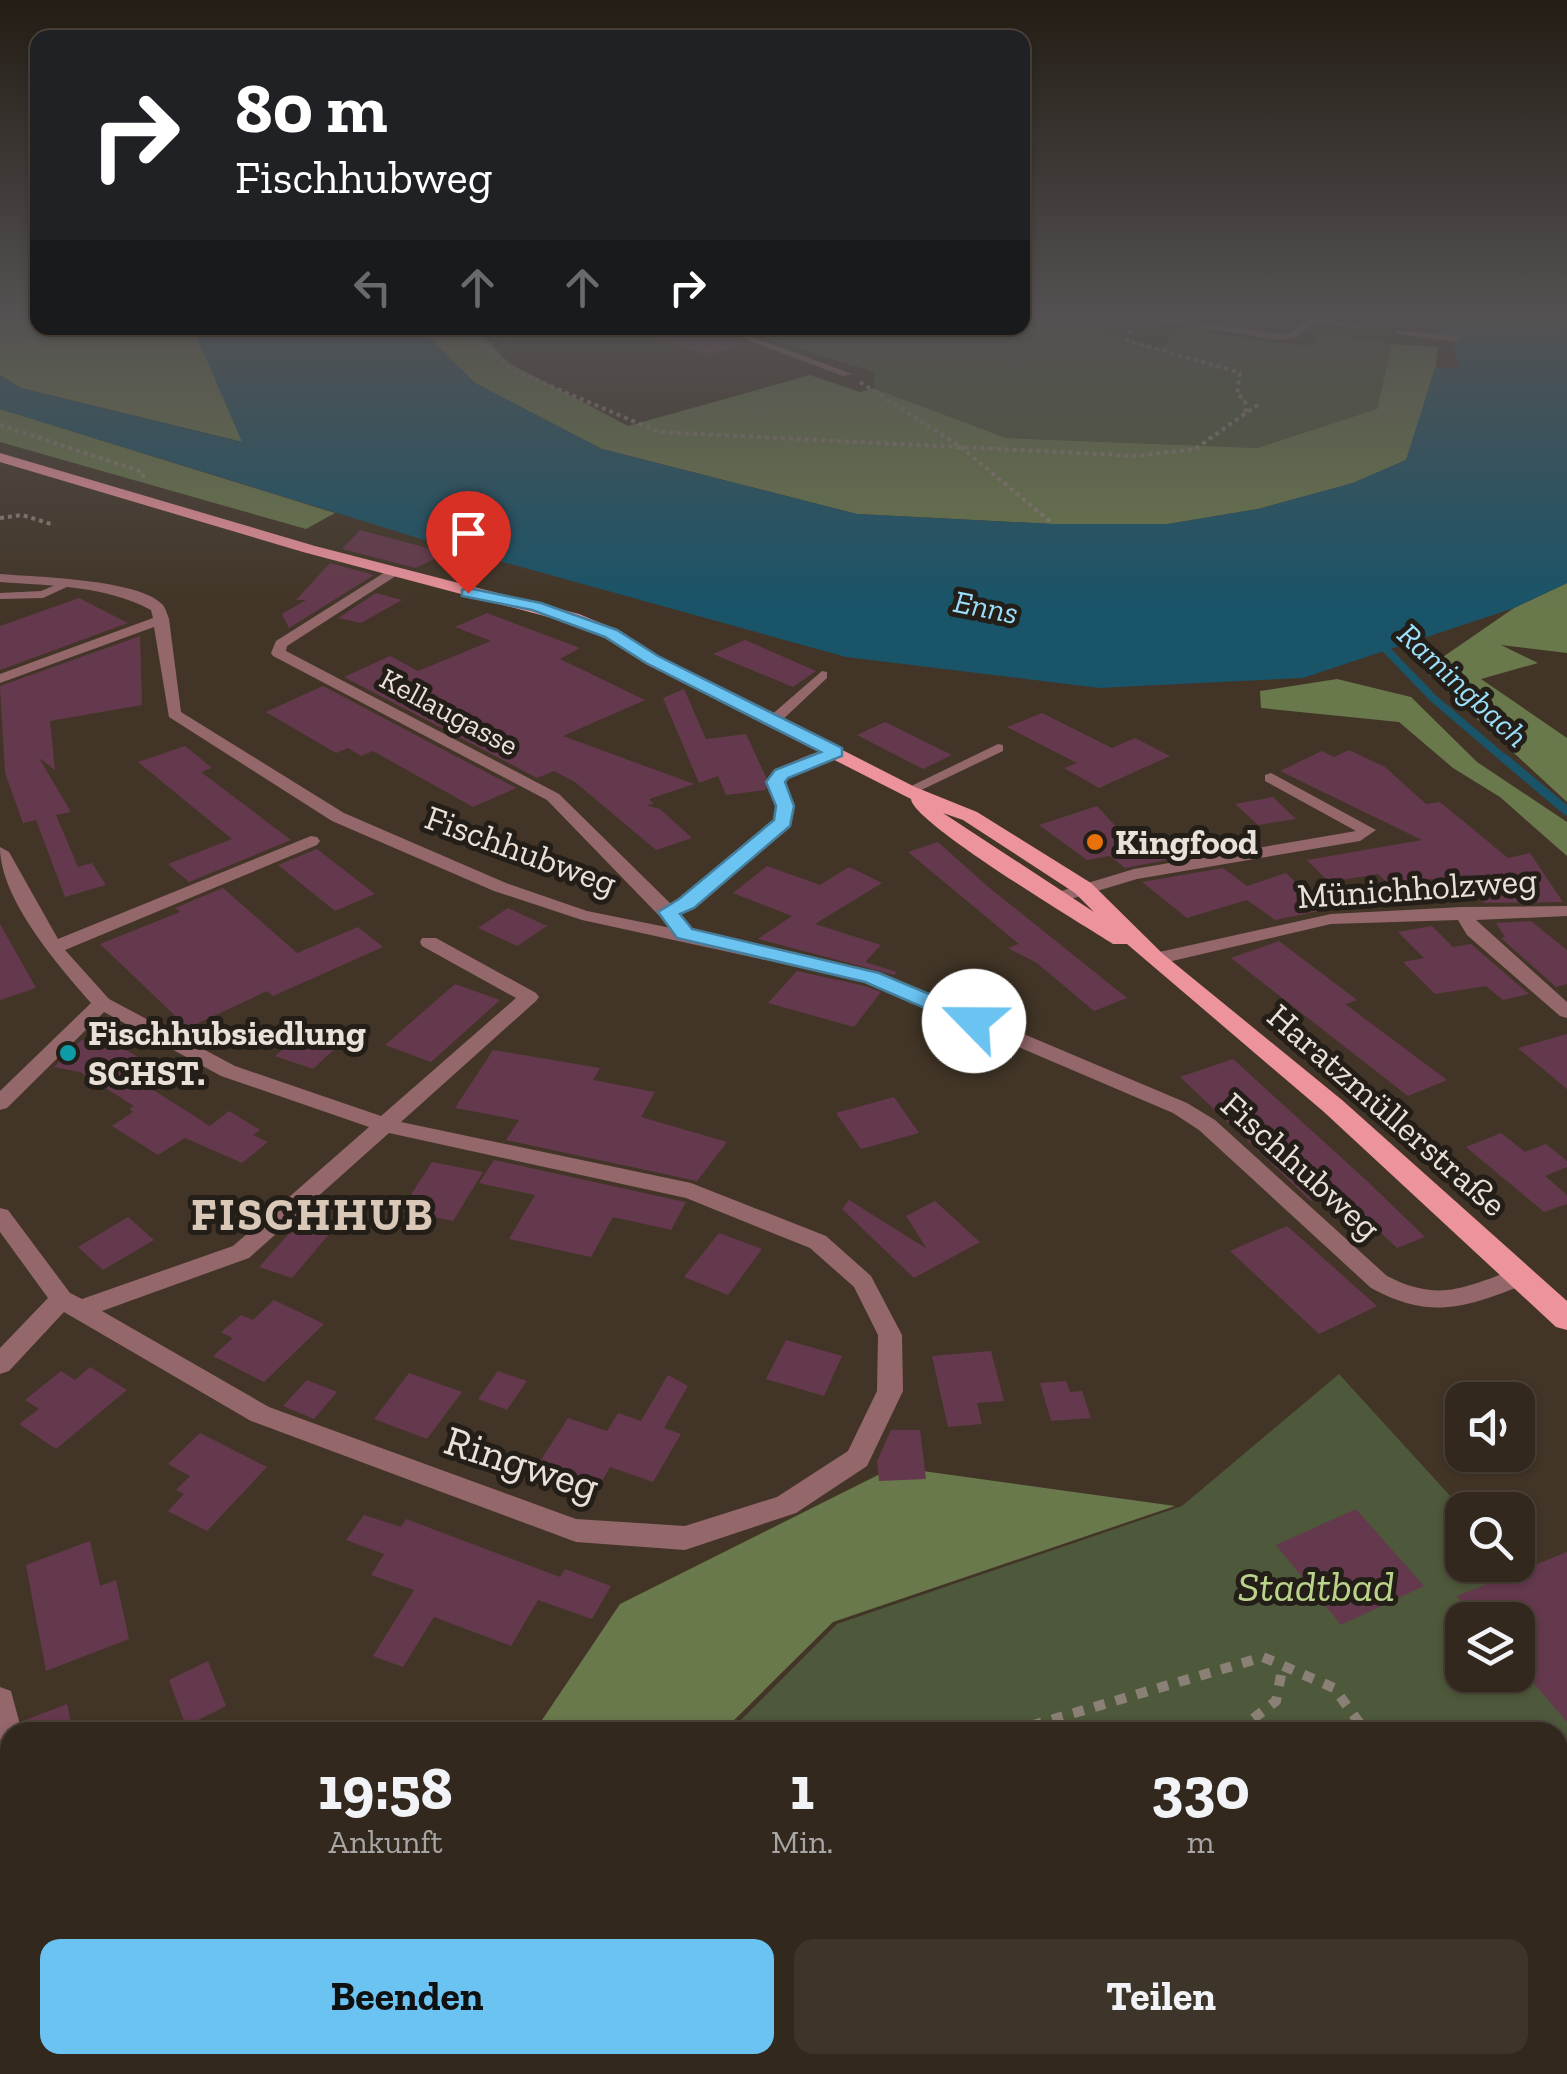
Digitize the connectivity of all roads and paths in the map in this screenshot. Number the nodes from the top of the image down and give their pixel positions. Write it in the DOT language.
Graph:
graph roads {
  1 [pos="617,414"];
  2 [pos="909,414"];
  3 [pos="1246,415"];
  4 [pos="0,425"];
  5 [pos="962,447"];
  6 [pos="0,457"];
  7 [pos="142,487"];
  8 [pos="0,518"];
  9 [pos="51,524"];
  10 [pos="1053,524"];
  11 [pos="394,572"];
  12 [pos="0,578"];
  13 [pos="66,584"];
  14 [pos="1,596"];
  15 [pos="162,619"];
  16 [pos="822,674"];
  17 [pos="0,679"];
  18 [pos="774,720"];
  19 [pos="998,748"];
  20 [pos="836,752"];
  21 [pos="1271,778"];
  22 [pos="908,792"];
  23 [pos="311,841"];
  24 [pos="0,852"];
  25 [pos="1082,888"];
  26 [pos="1054,898"];
  27 [pos="1567,911"];
  28 [pos="668,912"];
  29 [pos="1462,912"];
  30 [pos="684,934"];
  31 [pos="429,942"];
  32 [pos="52,948"];
  33 [pos="1156,959"];
  34 [pos="102,1003"];
  35 [pos="1567,1012"];
  36 [pos="0,1103"];
  37 [pos="384,1126"];
  38 [pos="0,1216"];
  39 [pos="1523,1276"];
  40 [pos="71,1304"];
  41 [pos="1567,1319"];
  42 [pos="0,1364"];
  43 [pos="1282,1665"];
  44 [pos="1044,1722"];
  45 [pos="1249,1722"];
  46 [pos="1359,1722"];
  1 -- 5 [label="path"];
  2 -- 5 [label="path"];
  3 -- 5 [label="path"];
  4 -- 7 [label="path"];
  5 -- 10 [label="path"];
  6 -- 11 [label="main road, Haratzmüllerstraße"];
  8 -- 9 [label="path"];
  11 -- 18 [label="main road, Haratzmüllerstraße"];
  11 -- 28 [label="street, Kellaugasse"];
  12 -- 13 [label="street"];
  13 -- 14 [label="lane"];
  13 -- 15 [label="street"];
  15 -- 17 [label="street"];
  15 -- 30 [label="street, Fischhubweg"];
  16 -- 18 [label="lane"];
  18 -- 20 [label="main road, Haratzmüllerstraße"];
  19 -- 22 [label="lane"];
  20 -- 22 [label="main road, Haratzmüllerstraße"];
  20 -- 28 [label="street"];
  21 -- 25 [label="street"];
  22 -- 25 [label="main road, Haratzmüllerstraße"];
  22 -- 26 [label="main road, Haratzmüllerstraße"];
  23 -- 32 [label="street"];
  24 -- 32 [label="street, Ringweg"];
  25 -- 26 [label="street"];
  25 -- 33 [label="main road, Haratzmüllerstraße"];
  26 -- 33 [label="main road, Haratzmüllerstraße"];
  27 -- 29 [label="street, Münichholzweg"];
  28 -- 30 [label="street, Kellaugasse"];
  29 -- 33 [label="street, Münichholzweg"];
  29 -- 35 [label="street"];
  30 -- 39 [label="street, Fischhubweg"];
  31 -- 37 [label="street"];
  32 -- 34 [label="street, Ringweg"];
  33 -- 39 [label="main road, Haratzmüllerstraße"];
  34 -- 36 [label="street"];
  34 -- 37 [label="street, Ringweg"];
  37 -- 40 [label="street"];
  37 -- 40 [label="street, Ringweg"];
  38 -- 40 [label="street, Ringweg"];
  39 -- 41 [label="main road, Haratzmüllerstraße"];
  40 -- 42 [label="street"];
  43 -- 44 [label="path"];
  43 -- 45 [label="path"];
  43 -- 46 [label="path"];
}
